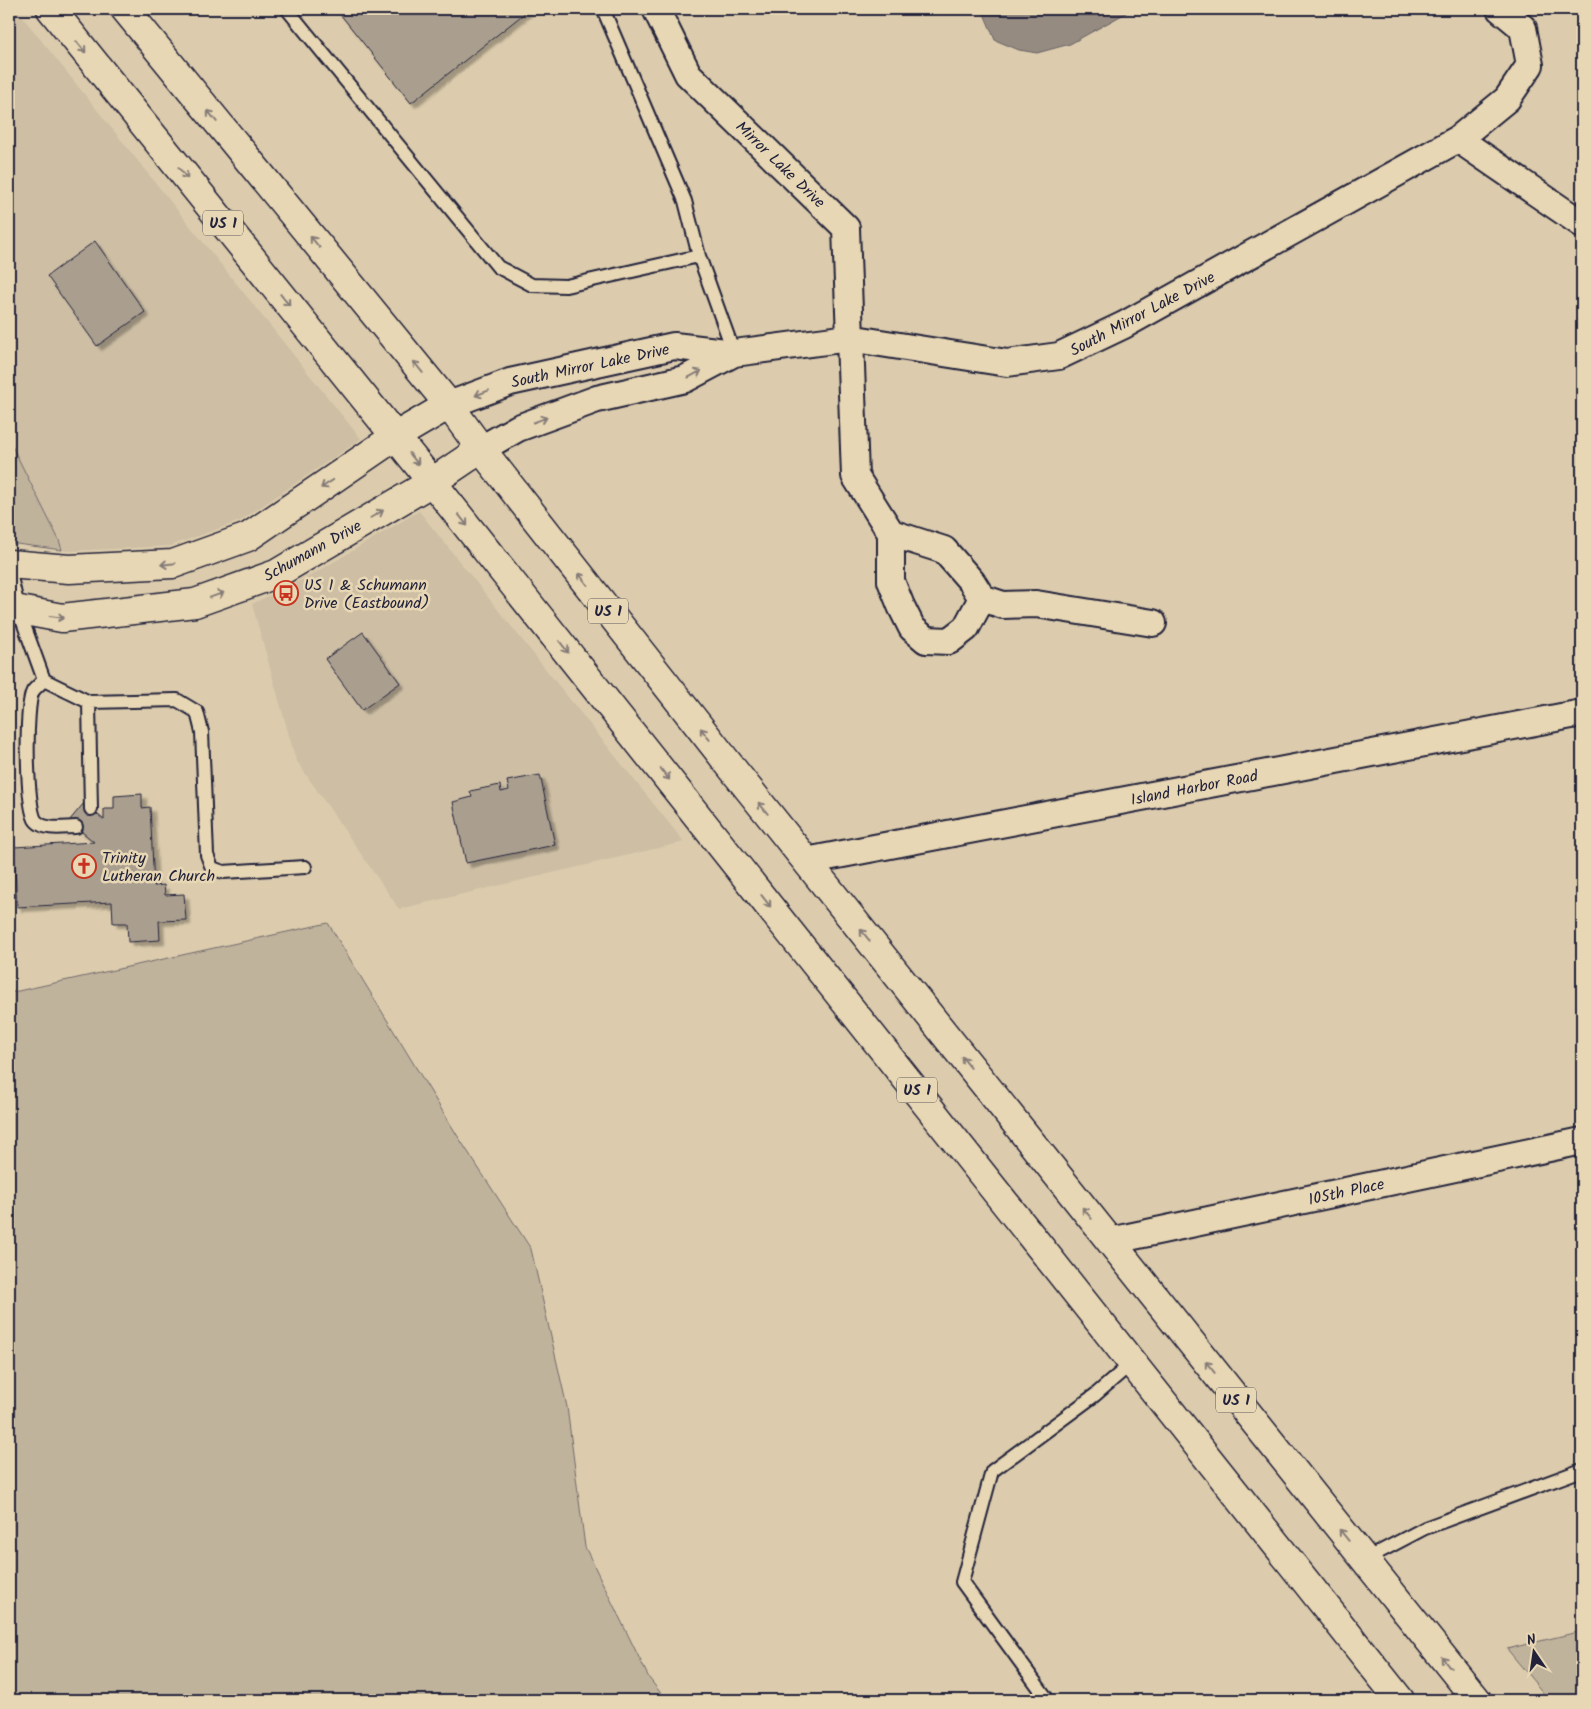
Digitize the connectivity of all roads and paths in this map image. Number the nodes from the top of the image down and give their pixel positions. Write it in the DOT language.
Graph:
graph roads {
  1 [pos="51,9"];
  2 [pos="125,9"];
  3 [pos="287,9"];
  4 [pos="603,9"];
  5 [pos="656,9"];
  6 [pos="1500,9"];
  7 [pos="1458,139"];
  8 [pos="1582,224"];
  9 [pos="699,256"];
  10 [pos="850,338"];
  11 [pos="734,353"];
  12 [pos="449,405"];
  13 [pos="396,436"];
  14 [pos="481,449"];
  15 [pos="432,482"];
  16 [pos="890,532"];
  17 [pos="9,564"];
  18 [pos="9,569"];
  19 [pos="982,598"];
  20 [pos="14,609"];
  21 [pos="1153,623"];
  22 [pos="44,680"];
  23 [pos="88,702"];
  24 [pos="1582,713"];
  25 [pos="91,809"];
  26 [pos="76,827"];
  27 [pos="806,861"];
  28 [pos="306,867"];
  29 [pos="1582,1141"];
  30 [pos="1110,1241"];
  31 [pos="1133,1362"];
  32 [pos="1582,1470"];
  33 [pos="1364,1560"];
  34 [pos="1048,1700"];
  35 [pos="1400,1700"];
  36 [pos="1477,1700"];
  1 -- 13 [label="main road, US 1, one-way"];
  12 -- 2 [label="main road, US 1, one-way"];
  3 -- 9 [label="lane"];
  4 -- 9 [label="lane"];
  5 -- 10 [label="street, Mirror Lake Drive"];
  6 -- 7 [label="street, South Mirror Lake Drive"];
  7 -- 8 [label="street"];
  7 -- 10 [label="street, South Mirror Lake Drive"];
  9 -- 11 [label="lane"];
  10 -- 11 [label="street, South Mirror Lake Drive"];
  10 -- 16 [label="street, Mirror Lake Drive"];
  11 -- 12 [label="street, South Mirror Lake Drive, one-way"];
  14 -- 11 [label="street, South Mirror Lake Drive, one-way"];
  12 -- 13 [label="main road"];
  12 -- 14 [label="main road, US 1"];
  13 -- 15 [label="main road, US 1, one-way"];
  13 -- 17 [label="main road, one-way"];
  14 -- 15 [label="main road, Schumann Drive"];
  27 -- 14 [label="main road, US 1, one-way"];
  20 -- 15 [label="main road, Schumann Drive, one-way"];
  15 -- 31 [label="main road, US 1, one-way"];
  16 -- 19 [label="street"];
  16 -- 19 [label="street"];
  18 -- 20 [label="lane"];
  19 -- 21 [label="street"];
  20 -- 22 [label="lane"];
  22 -- 23 [label="lane"];
  22 -- 26 [label="lane"];
  23 -- 25 [label="lane"];
  23 -- 28 [label="lane"];
  24 -- 27 [label="street, Island Harbor Road"];
  30 -- 27 [label="main road, US 1, one-way"];
  29 -- 30 [label="street, 105th Place"];
  33 -- 30 [label="main road, US 1, one-way"];
  31 -- 34 [label="lane"];
  31 -- 35 [label="main road, US 1"];
  32 -- 33 [label="lane"];
  36 -- 33 [label="main road, US 1, one-way"];
}
